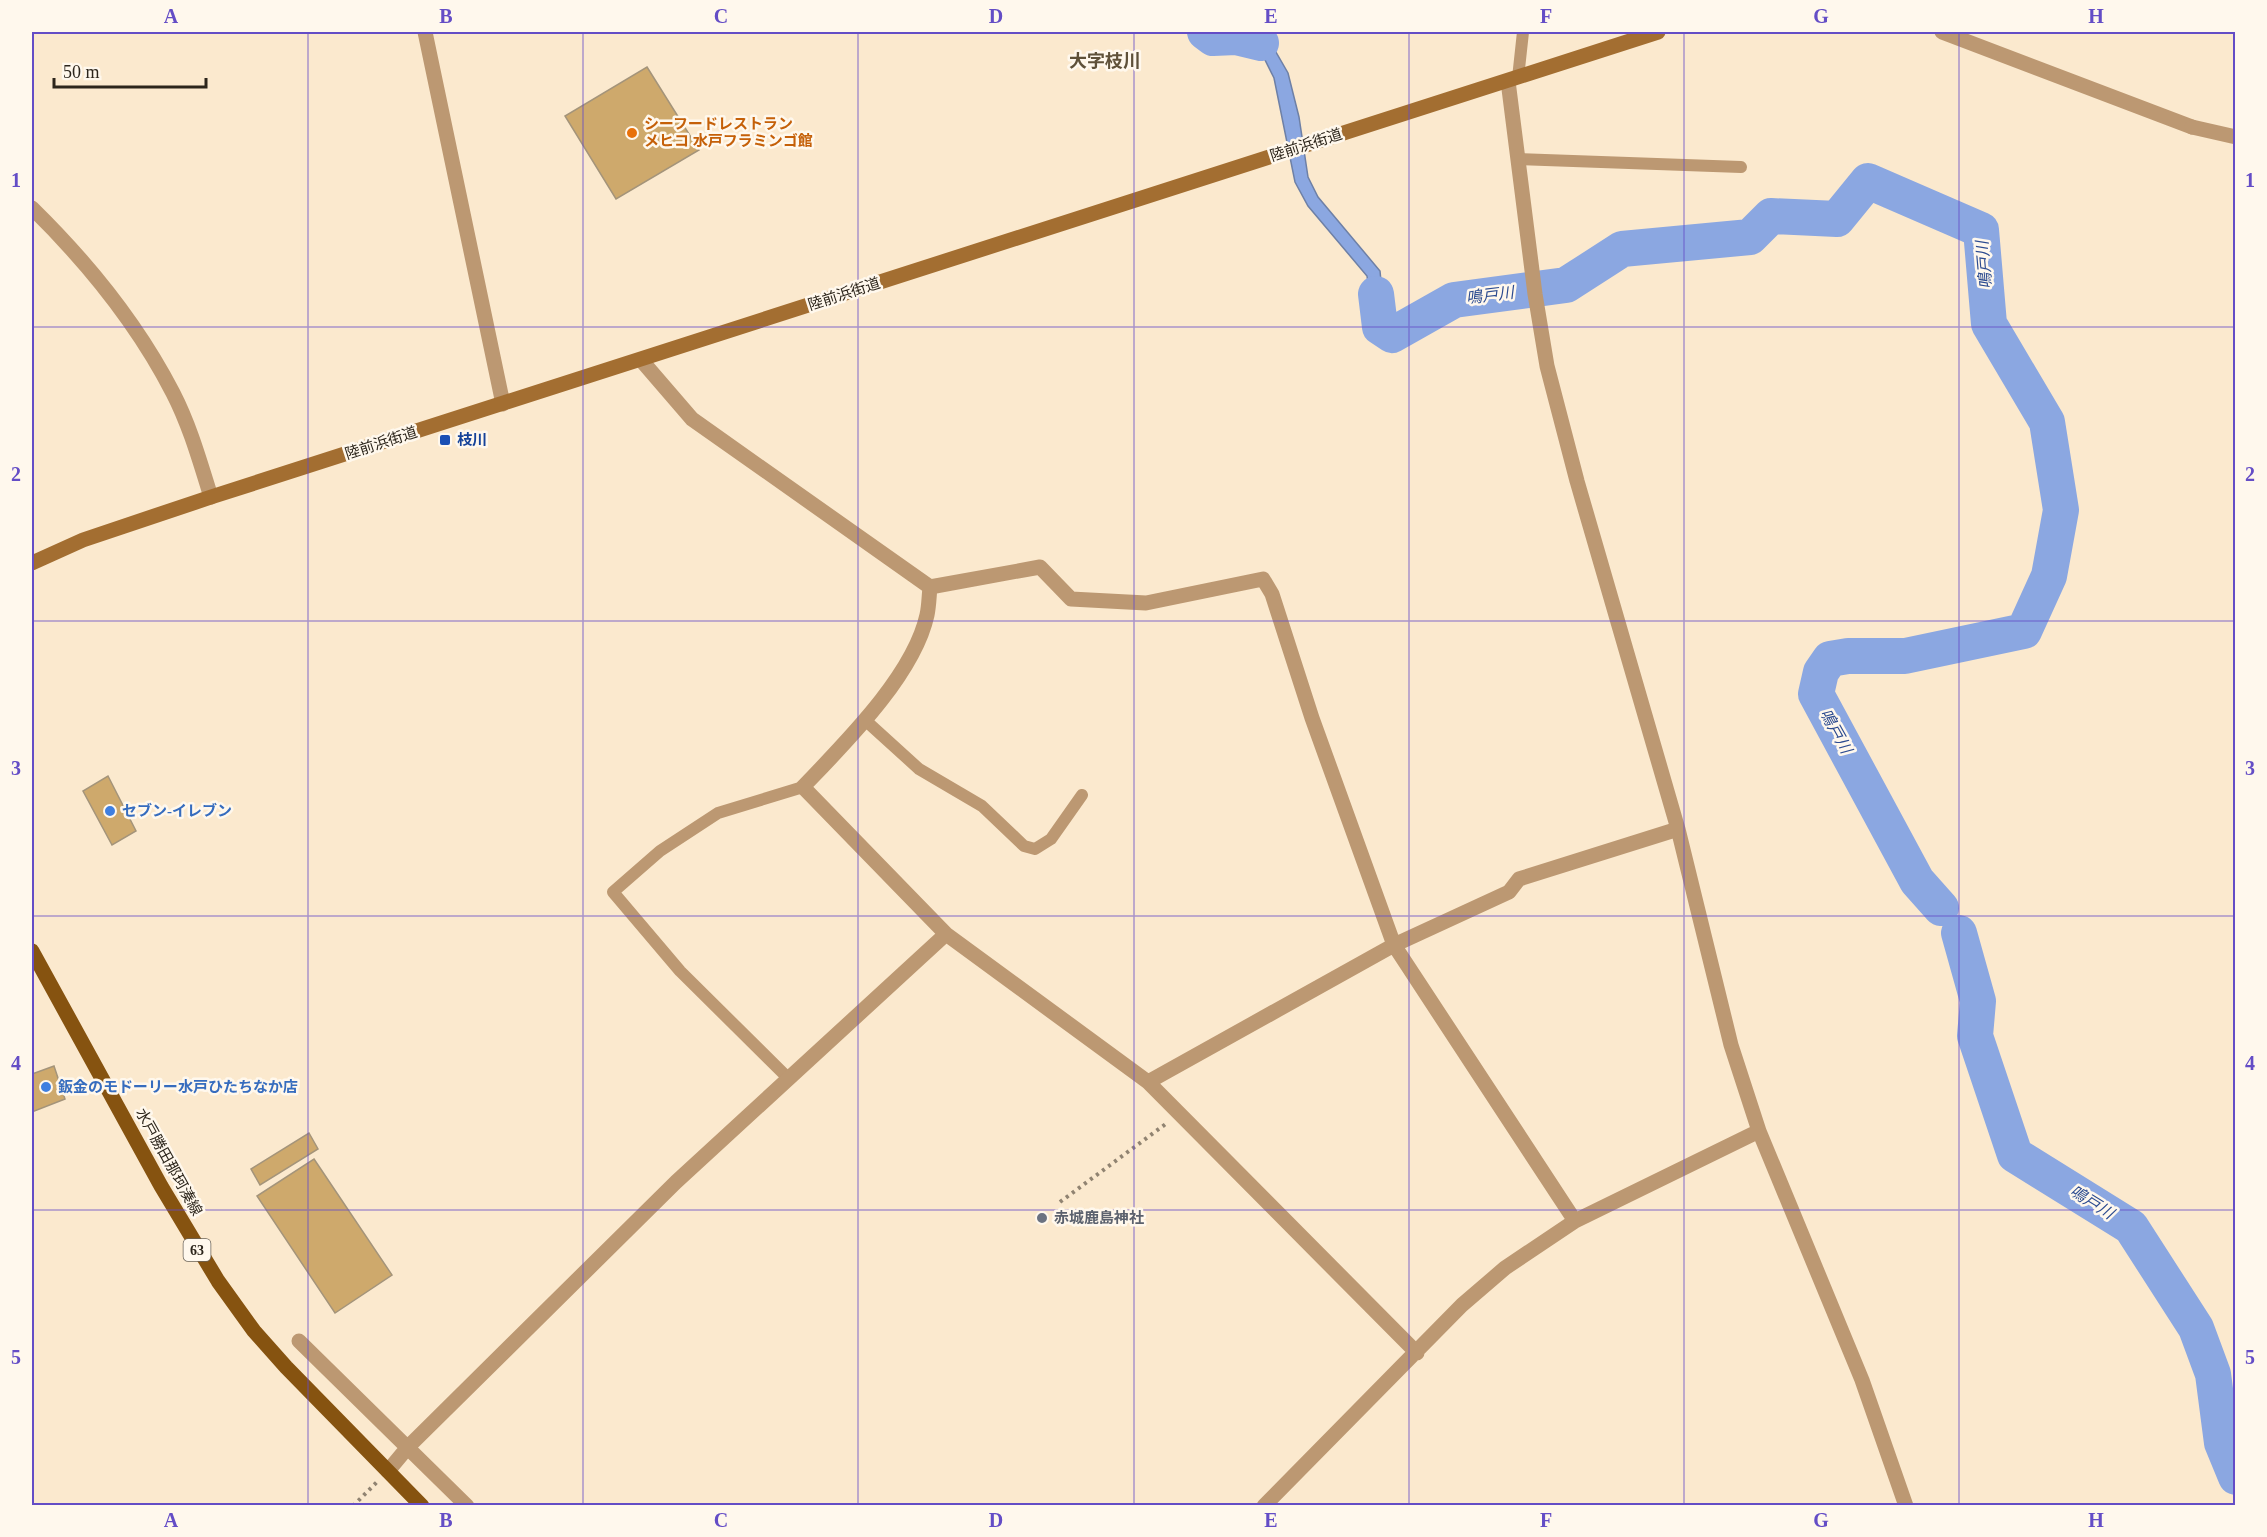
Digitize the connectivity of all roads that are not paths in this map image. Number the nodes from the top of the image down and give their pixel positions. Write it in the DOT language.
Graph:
graph roads {
  1 [pos="425,32"];
  2 [pos="1523,32"];
  3 [pos="1658,32"];
  4 [pos="1942,32"];
  5 [pos="1513,79"];
  6 [pos="2235,137"];
  7 [pos="1518,159"];
  8 [pos="1741,167"];
  9 [pos="32,208"];
  10 [pos="642,361"];
  11 [pos="503,404"];
  12 [pos="211,497"];
  13 [pos="32,563"];
  14 [pos="930,587"];
  15 [pos="865,720"];
  16 [pos="803,788"];
  17 [pos="1082,795"];
  18 [pos="1678,830"];
  19 [pos="946,934"];
  20 [pos="1395,945"];
  21 [pos="32,951"];
  22 [pos="789,1079"];
  23 [pos="1148,1082"];
  24 [pos="1759,1131"];
  25 [pos="1575,1221"];
  26 [pos="299,1341"];
  27 [pos="1417,1353"];
  28 [pos="408,1447"];
  29 [pos="388,1471"];
  30 [pos="422,1506"];
  31 [pos="467,1506"];
  32 [pos="1264,1506"];
  33 [pos="1906,1506"];
  1 -- 11 [label="street"];
  2 -- 5 [label="lane"];
  3 -- 5 [label="main road, 陸前浜街道"];
  4 -- 6 [label="street"];
  5 -- 7 [label="street"];
  5 -- 10 [label="main road, 陸前浜街道"];
  7 -- 8 [label="lane"];
  7 -- 18 [label="street"];
  9 -- 12 [label="street"];
  10 -- 11 [label="main road, 陸前浜街道"];
  10 -- 14 [label="street"];
  11 -- 12 [label="main road, 陸前浜街道"];
  12 -- 13 [label="main road, 陸前浜街道"];
  14 -- 15 [label="street"];
  14 -- 20 [label="street"];
  15 -- 16 [label="street"];
  15 -- 17 [label="lane"];
  16 -- 19 [label="street"];
  16 -- 22 [label="lane"];
  18 -- 20 [label="street"];
  18 -- 24 [label="street"];
  19 -- 22 [label="street"];
  19 -- 23 [label="street"];
  20 -- 23 [label="street"];
  20 -- 25 [label="street"];
  21 -- 29 [label="main road, 水戸勝田那珂湊線 / 63"];
  22 -- 28 [label="street"];
  23 -- 27 [label="street"];
  24 -- 25 [label="street"];
  24 -- 33 [label="street"];
  25 -- 27 [label="street"];
  26 -- 28 [label="street"];
  27 -- 32 [label="street"];
  28 -- 29 [label="street"];
  28 -- 31 [label="street"];
  29 -- 30 [label="main road, 水戸勝田那珂湊線 / 63"];
}
